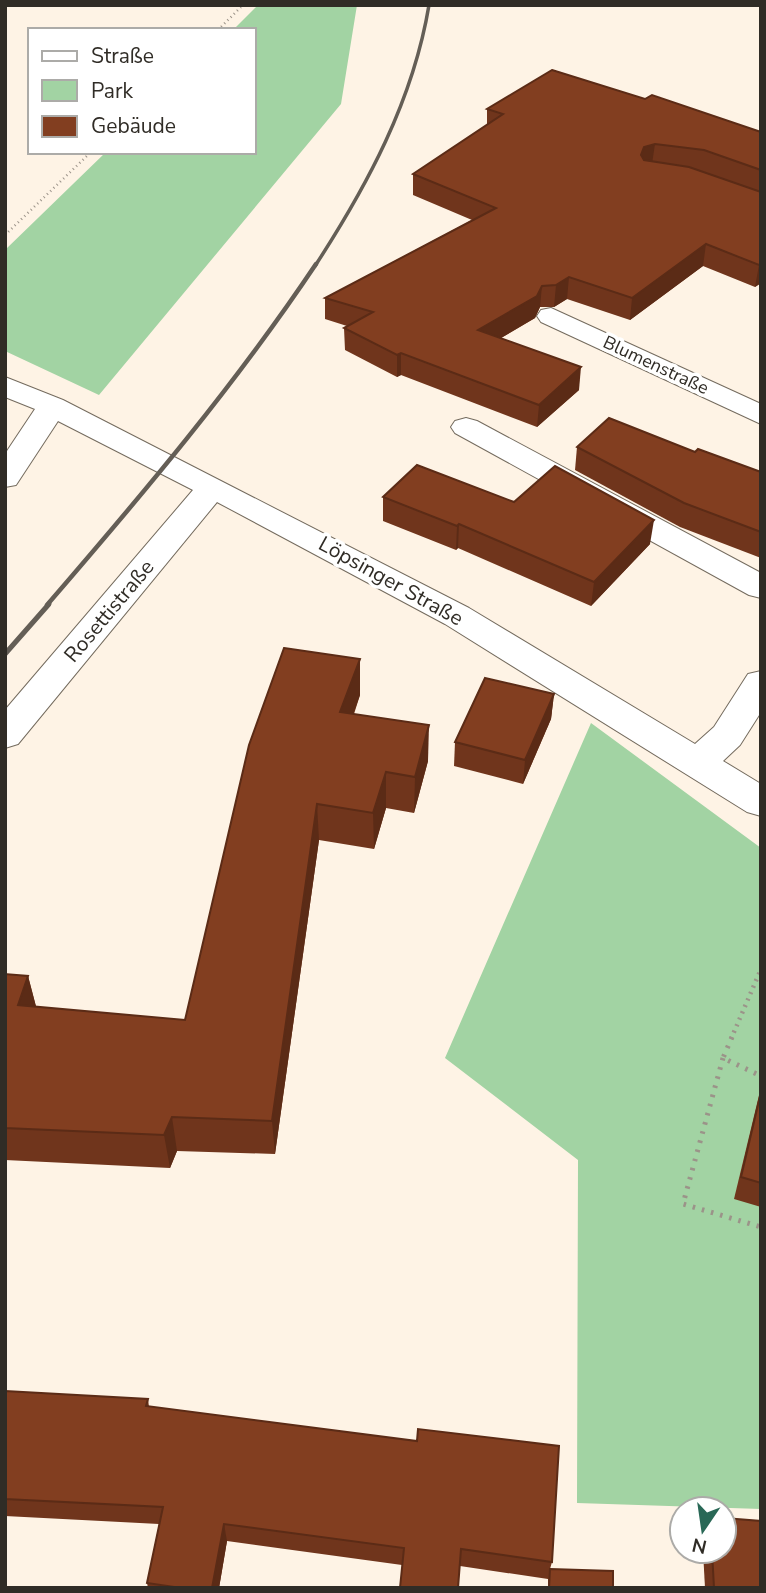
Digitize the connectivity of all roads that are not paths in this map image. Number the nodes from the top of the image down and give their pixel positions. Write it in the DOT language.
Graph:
graph roads {
  1 [pos="551,316"];
  2 [pos="5,386"];
  3 [pos="51,406"];
  4 [pos="761,415"];
  5 [pos="466,427"];
  6 [pos="5,478"];
  7 [pos="212,488"];
  8 [pos="761,587"];
  9 [pos="761,683"];
  10 [pos="5,735"];
  11 [pos="698,762"];
  12 [pos="761,802"];
  1 -- 4 [label="street, Blumenstraße"];
  2 -- 3 [label="street, Löpsinger Straße"];
  3 -- 6 [label="street"];
  3 -- 7 [label="street, Löpsinger Straße"];
  5 -- 8 [label="street"];
  7 -- 10 [label="street, Rosettistraße"];
  7 -- 11 [label="street, Löpsinger Straße"];
  9 -- 11 [label="street"];
  11 -- 12 [label="street, Löpsinger Straße"];
}
